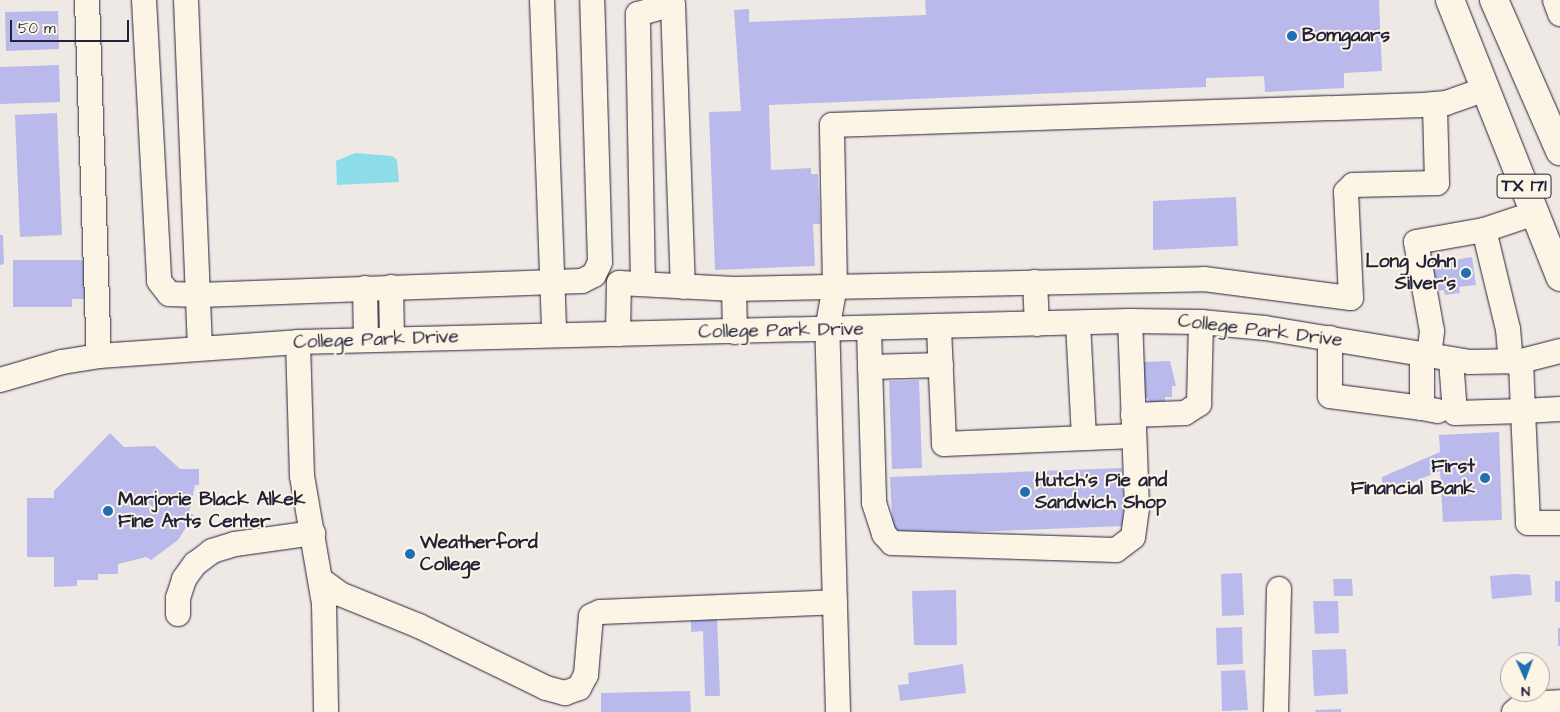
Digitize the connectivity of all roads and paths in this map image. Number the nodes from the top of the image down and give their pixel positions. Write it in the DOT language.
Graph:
graph roads {
  1 [pos="86,0"];
  2 [pos="144,0"];
  3 [pos="186,0"];
  4 [pos="542,0"];
  5 [pos="592,0"];
  6 [pos="1450,0"];
  7 [pos="1494,0"];
  8 [pos="1554,0"];
  9 [pos="674,2"];
  10 [pos="1560,14"];
  11 [pos="1486,89"];
  12 [pos="1435,104"];
  13 [pos="1560,152"];
  14 [pos="1535,213"];
  15 [pos="1484,230"];
  16 [pos="1560,277"];
  17 [pos="555,282"];
  18 [pos="1035,282"];
  19 [pos="643,284"];
  20 [pos="683,286"];
  21 [pos="835,286"];
  22 [pos="365,288"];
  23 [pos="390,288"];
  24 [pos="734,289"];
  25 [pos="200,295"];
  26 [pos="1130,321"];
  27 [pos="1201,322"];
  28 [pos="1078,323"];
  29 [pos="1037,324"];
  30 [pos="939,328"];
  31 [pos="827,330"];
  32 [pos="869,330"];
  33 [pos="735,332"];
  34 [pos="618,334"];
  35 [pos="554,335"];
  36 [pos="1330,338"];
  37 [pos="366,339"];
  38 [pos="392,339"];
  39 [pos="298,342"];
  40 [pos="200,348"];
  41 [pos="1560,351"];
  42 [pos="99,356"];
  43 [pos="1434,357"];
  44 [pos="1516,361"];
  45 [pos="941,365"];
  46 [pos="870,367"];
  47 [pos="0,380"];
  48 [pos="1422,408"];
  49 [pos="1560,408"];
  50 [pos="1523,411"];
  51 [pos="1454,413"];
  52 [pos="1134,425"];
  53 [pos="1084,438"];
  54 [pos="1560,523"];
  55 [pos="313,533"];
  56 [pos="321,580"];
  57 [pos="1279,589"];
  58 [pos="835,602"];
  59 [pos="178,614"];
  60 [pos="1560,702"];
  61 [pos="326,712"];
  62 [pos="838,712"];
  63 [pos="1276,712"];
  64 [pos="1514,712"];
  1 -- 42 [label="street"];
  2 -- 25 [label="street"];
  3 -- 25 [label="street"];
  4 -- 17 [label="street"];
  5 -- 17 [label="street"];
  6 -- 11 [label="main road, TX 171"];
  7 -- 13 [label="main road, TX 171"];
  8 -- 10 [label="street"];
  9 -- 19 [label="street"];
  9 -- 20 [label="street"];
  11 -- 12 [label="street"];
  11 -- 14 [label="main road, TX 171"];
  12 -- 18 [label="street"];
  12 -- 21 [label="street"];
  14 -- 15 [label="street"];
  14 -- 16 [label="main road, TX 171"];
  15 -- 43 [label="street"];
  15 -- 44 [label="street"];
  17 -- 23 [label="street"];
  17 -- 35 [label="street"];
  18 -- 21 [label="street"];
  18 -- 29 [label="street"];
  19 -- 20 [label="street"];
  19 -- 34 [label="street"];
  20 -- 24 [label="street"];
  21 -- 24 [label="street"];
  21 -- 31 [label="street"];
  22 -- 23 [label="street"];
  22 -- 25 [label="street"];
  22 -- 37 [label="street"];
  23 -- 38 [label="street"];
  24 -- 33 [label="street"];
  25 -- 40 [label="street"];
  26 -- 27 [label="street, College Park Drive"];
  26 -- 28 [label="street, College Park Drive"];
  26 -- 52 [label="street"];
  27 -- 36 [label="street, College Park Drive"];
  27 -- 52 [label="street"];
  28 -- 29 [label="street, College Park Drive"];
  28 -- 53 [label="street"];
  29 -- 30 [label="street, College Park Drive"];
  30 -- 32 [label="street, College Park Drive"];
  30 -- 45 [label="street"];
  31 -- 32 [label="street, College Park Drive"];
  31 -- 33 [label="street, College Park Drive"];
  31 -- 58 [label="street"];
  32 -- 46 [label="street"];
  33 -- 34 [label="street, College Park Drive"];
  34 -- 35 [label="street, College Park Drive"];
  35 -- 38 [label="street, College Park Drive"];
  36 -- 43 [label="street, College Park Drive"];
  36 -- 48 [label="street"];
  37 -- 38 [label="street, College Park Drive"];
  37 -- 39 [label="street, College Park Drive"];
  39 -- 40 [label="street, College Park Drive"];
  39 -- 55 [label="street"];
  40 -- 42 [label="street, College Park Drive"];
  41 -- 44 [label="street, College Park Drive"];
  42 -- 47 [label="street, College Park Drive"];
  43 -- 44 [label="street, College Park Drive"];
  43 -- 48 [label="street"];
  43 -- 51 [label="street"];
  44 -- 50 [label="street"];
  45 -- 46 [label="street"];
  45 -- 53 [label="street"];
  46 -- 52 [label="street"];
  48 -- 51 [label="street"];
  49 -- 50 [label="street"];
  50 -- 51 [label="street"];
  50 -- 54 [label="street"];
  52 -- 53 [label="street"];
  55 -- 56 [label="street"];
  55 -- 59 [label="street"];
  56 -- 58 [label="street"];
  56 -- 61 [label="street"];
  57 -- 63 [label="street"];
  58 -- 62 [label="street"];
  60 -- 64 [label="street"];
}
